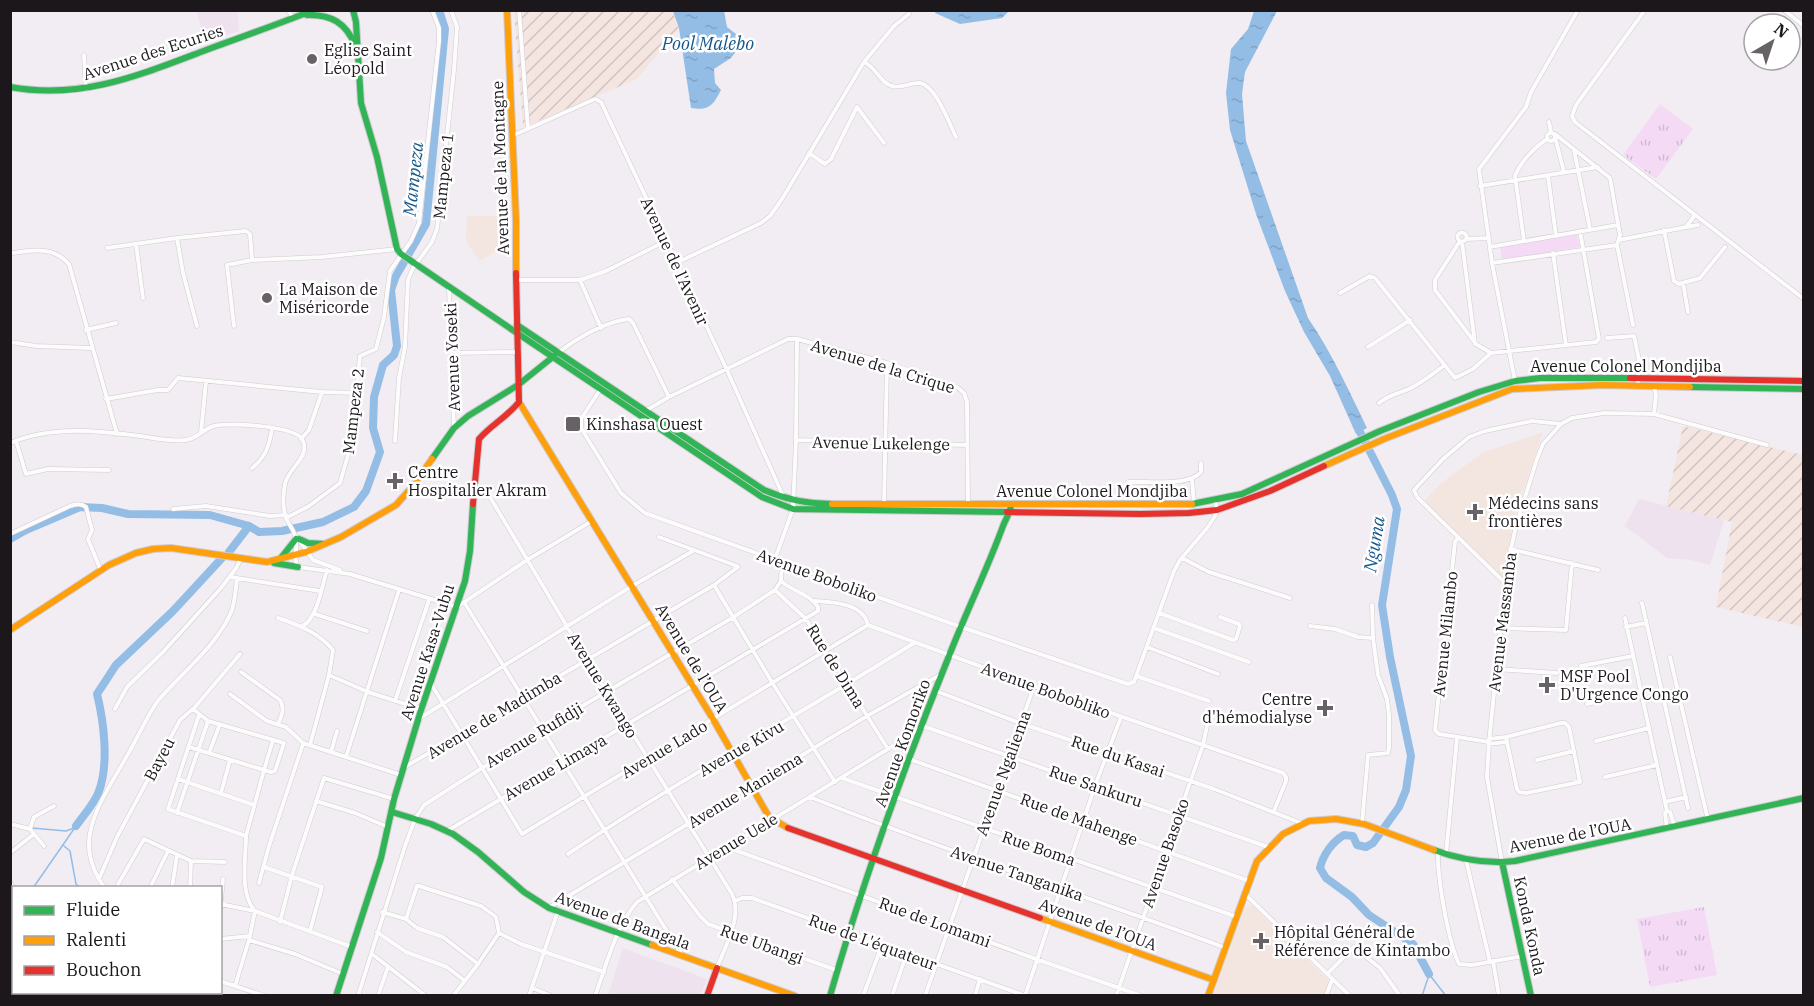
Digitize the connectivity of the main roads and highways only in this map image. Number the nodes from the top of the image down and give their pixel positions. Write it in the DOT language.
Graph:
graph roads {
  1 [pos="314,10"];
  2 [pos="507,10"];
  3 [pos="354,12"];
  4 [pos="296,17"];
  5 [pos="357,53"];
  6 [pos="10,87"];
  7 [pos="498,320"];
  8 [pos="517,326"];
  9 [pos="517,333"];
  10 [pos="555,355"];
  11 [pos="1706,379"];
  12 [pos="1803,381"];
  13 [pos="518,385"];
  14 [pos="1706,387"];
  15 [pos="1803,389"];
  16 [pos="519,402"];
  17 [pos="643,414"];
  18 [pos="1011,505"];
  19 [pos="792,506"];
  20 [pos="1010,514"];
  21 [pos="325,544"];
  22 [pos="279,560"];
  23 [pos="267,562"];
  24 [pos="298,567"];
  25 [pos="10,630"];
  26 [pos="1803,798"];
  27 [pos="392,812"];
  28 [pos="874,859"];
  29 [pos="1503,862"];
  30 [pos="717,968"];
  31 [pos="1214,980"];
  32 [pos="336,996"];
  33 [pos="707,996"];
  34 [pos="795,996"];
  35 [pos="830,996"];
  36 [pos="1208,996"];
  37 [pos="1531,996"];
  1 -- 4 [label="main road, Avenue des Ecuries"];
  2 -- 8 [label="main road, Avenue de la Montagne"];
  3 -- 5 [label="main road, Avenue des Ecuries"];
  4 -- 5 [label="main road, Avenue des Ecuries"];
  4 -- 6 [label="main road, Avenue des Ecuries"];
  5 -- 7 [label="main road, Avenue des Ecuries"];
  7 -- 8 [label="main road"];
  7 -- 9 [label="main road"];
  8 -- 9 [label="main road"];
  8 -- 10 [label="main road, Avenue Colonel Mondjiba"];
  9 -- 10 [label="main road, Avenue Colonel Mondjiba"];
  9 -- 13 [label="main road"];
  10 -- 13 [label="main road"];
  10 -- 17 [label="main road, Avenue Colonel Mondjiba"];
  10 -- 17 [label="main road, Avenue Colonel Mondjiba"];
  11 -- 12 [label="main road, Avenue Colonel Mondjiba"];
  11 -- 14 [label="main road"];
  11 -- 18 [label="main road, Avenue Colonel Mondjiba"];
  13 -- 16 [label="main road"];
  13 -- 21 [label="main road"];
  14 -- 15 [label="main road, Avenue Colonel Mondjiba"];
  14 -- 20 [label="main road, Avenue Colonel Mondjiba"];
  16 -- 27 [label="main road, Avenue Kasa-Vubu"];
  16 -- 28 [label="main road, Avenue de l’OUA"];
  17 -- 19 [label="main road, Avenue Colonel Mondjiba"];
  17 -- 19 [label="main road, Avenue Colonel Mondjiba"];
  18 -- 19 [label="main road, Avenue Colonel Mondjiba"];
  18 -- 20 [label="main road, Avenue Komoriko"];
  19 -- 20 [label="main road, Avenue Colonel Mondjiba"];
  20 -- 28 [label="main road, Avenue Komoriko"];
  21 -- 22 [label="main road"];
  21 -- 22 [label="main road"];
  22 -- 23 [label="main road"];
  23 -- 24 [label="main road"];
  23 -- 25 [label="main road"];
  26 -- 29 [label="main road, Avenue de l’OUA"];
  27 -- 30 [label="main road, Avenue de Bangala"];
  27 -- 32 [label="main road, Avenue Kasa-Vubu"];
  28 -- 31 [label="main road, Avenue de l’OUA"];
  28 -- 35 [label="main road, Avenue Komoriko"];
  29 -- 31 [label="main road, Avenue de l’OUA"];
  29 -- 37 [label="main road, Konda Konda"];
  30 -- 33 [label="main road"];
  30 -- 34 [label="main road, Avenue de Bangala"];
  31 -- 36 [label="main road"];
}
